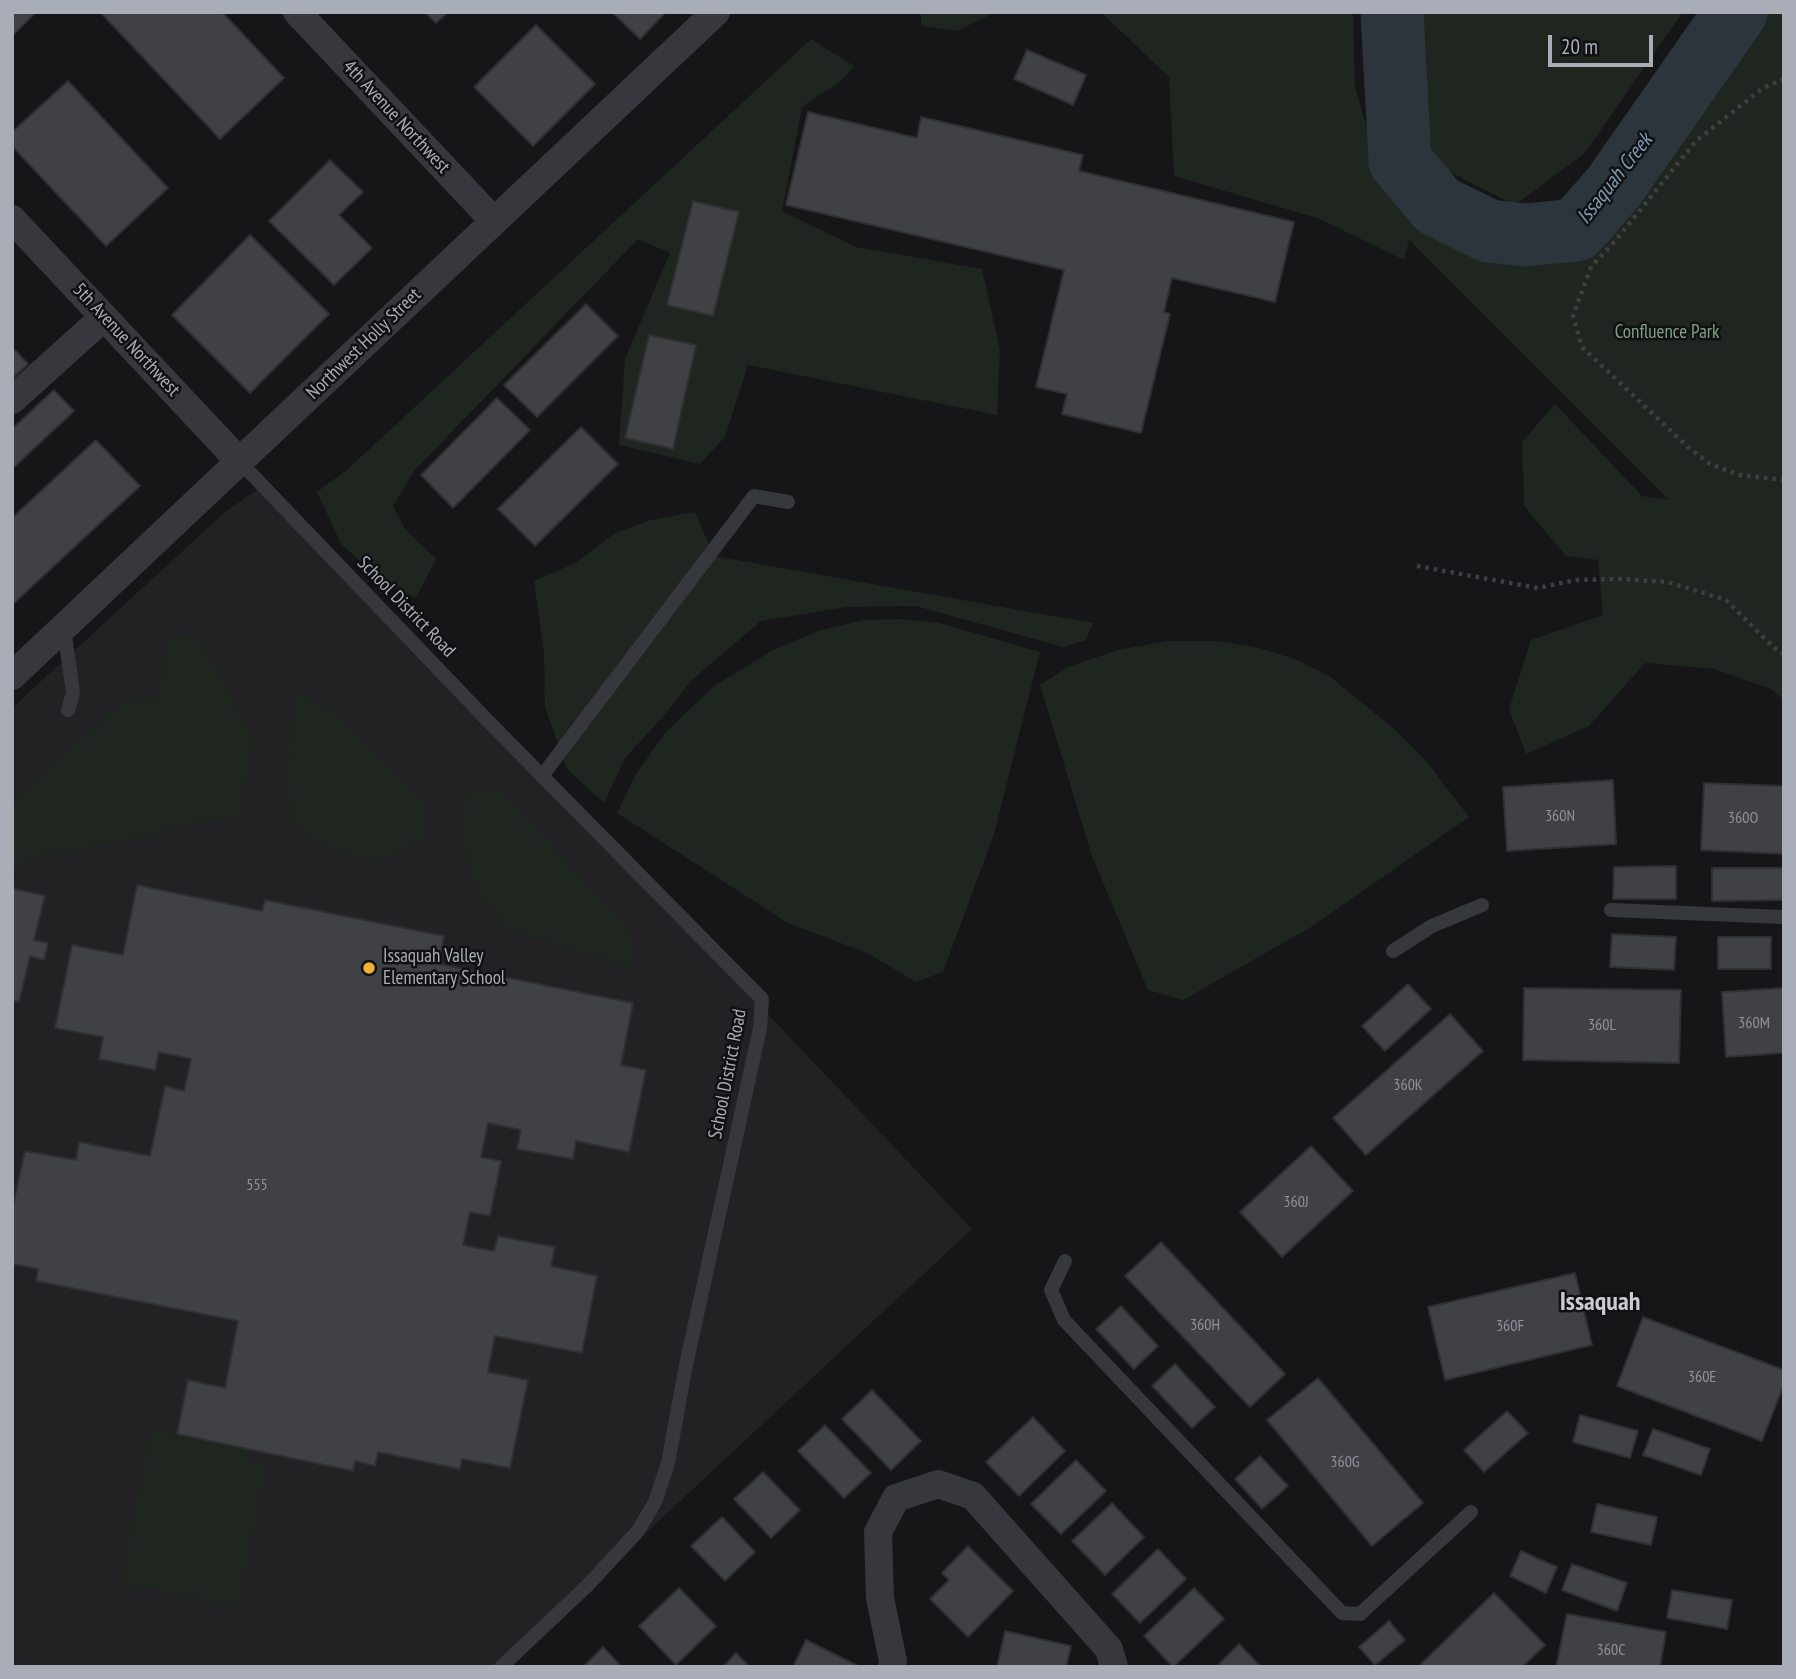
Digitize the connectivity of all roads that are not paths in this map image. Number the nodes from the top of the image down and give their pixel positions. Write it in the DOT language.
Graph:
graph roads {
  1 [pos="297,12"];
  2 [pos="716,12"];
  3 [pos="12,219"];
  4 [pos="494,221"];
  5 [pos="104,317"];
  6 [pos="12,400"];
  7 [pos="240,462"];
  8 [pos="788,502"];
  9 [pos="64,628"];
  10 [pos="12,676"];
  11 [pos="68,710"];
  12 [pos="542,776"];
  13 [pos="1482,905"];
  14 [pos="1611,910"];
  15 [pos="1784,917"];
  16 [pos="1393,951"];
  17 [pos="1065,1261"];
  18 [pos="1471,1512"];
  19 [pos="501,1667"];
  20 [pos="892,1667"];
  21 [pos="1114,1667"];
  1 -- 4 [label="street, 4th Avenue Northwest"];
  2 -- 4 [label="street, Northwest Holly Street"];
  3 -- 5 [label="street, 5th Avenue Northwest"];
  4 -- 7 [label="street, Northwest Holly Street"];
  5 -- 6 [label="street"];
  5 -- 7 [label="street, 5th Avenue Northwest"];
  7 -- 9 [label="street, Northwest Holly Street"];
  7 -- 12 [label="lane, School District Road"];
  8 -- 12 [label="lane"];
  9 -- 10 [label="street, Northwest Holly Street"];
  9 -- 11 [label="lane"];
  12 -- 19 [label="lane, School District Road"];
  13 -- 16 [label="lane"];
  14 -- 15 [label="lane"];
  17 -- 18 [label="lane"];
  20 -- 21 [label="street"];
}
